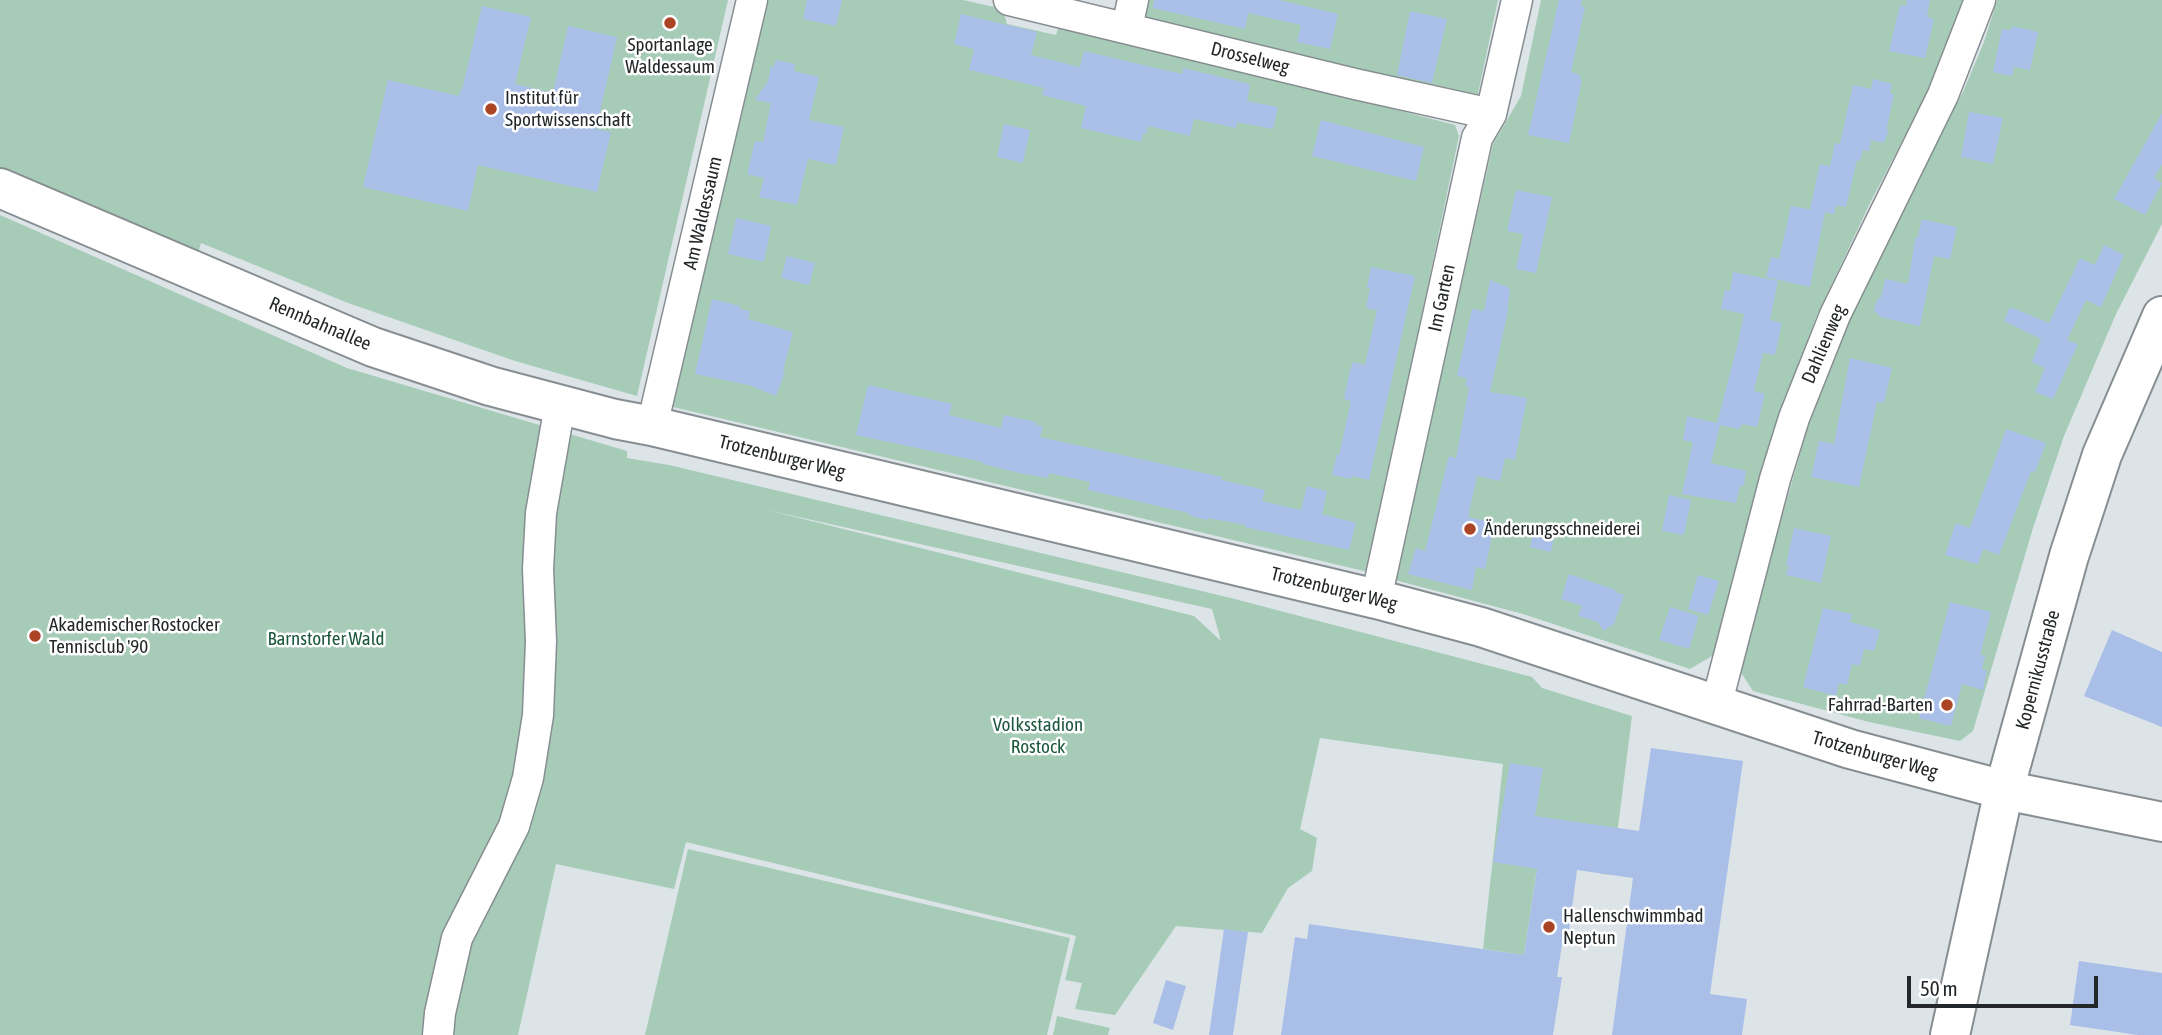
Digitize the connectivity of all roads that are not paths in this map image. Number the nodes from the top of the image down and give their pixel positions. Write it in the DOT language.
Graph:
graph roads {
  1 [pos="752,0"];
  2 [pos="1009,0"];
  3 [pos="1517,0"];
  4 [pos="1980,0"];
  5 [pos="1130,14"];
  6 [pos="1491,114"];
  7 [pos="0,188"];
  8 [pos="2162,316"];
  9 [pos="560,405"];
  10 [pos="654,418"];
  11 [pos="1376,599"];
  12 [pos="1716,706"];
  13 [pos="2004,790"];
  14 [pos="2162,822"];
  15 [pos="438,1035"];
  16 [pos="1950,1035"];
  1 -- 10 [label="street, Am Waldessaum"];
  2 -- 5 [label="street, Drosselweg"];
  3 -- 6 [label="street, Im Garten"];
  4 -- 12 [label="street, Dahlienweg"];
  5 -- 6 [label="street, Drosselweg"];
  6 -- 11 [label="street, Im Garten"];
  7 -- 9 [label="street, Rennbahnallee"];
  8 -- 13 [label="street, Kopernikusstraße"];
  9 -- 10 [label="street, Rennbahnallee"];
  9 -- 15 [label="street"];
  10 -- 11 [label="street, Trotzenburger Weg"];
  11 -- 12 [label="street, Trotzenburger Weg"];
  12 -- 13 [label="street, Trotzenburger Weg"];
  13 -- 14 [label="street, Trotzenburger Weg"];
  13 -- 16 [label="street, Kopernikusstraße"];
}
